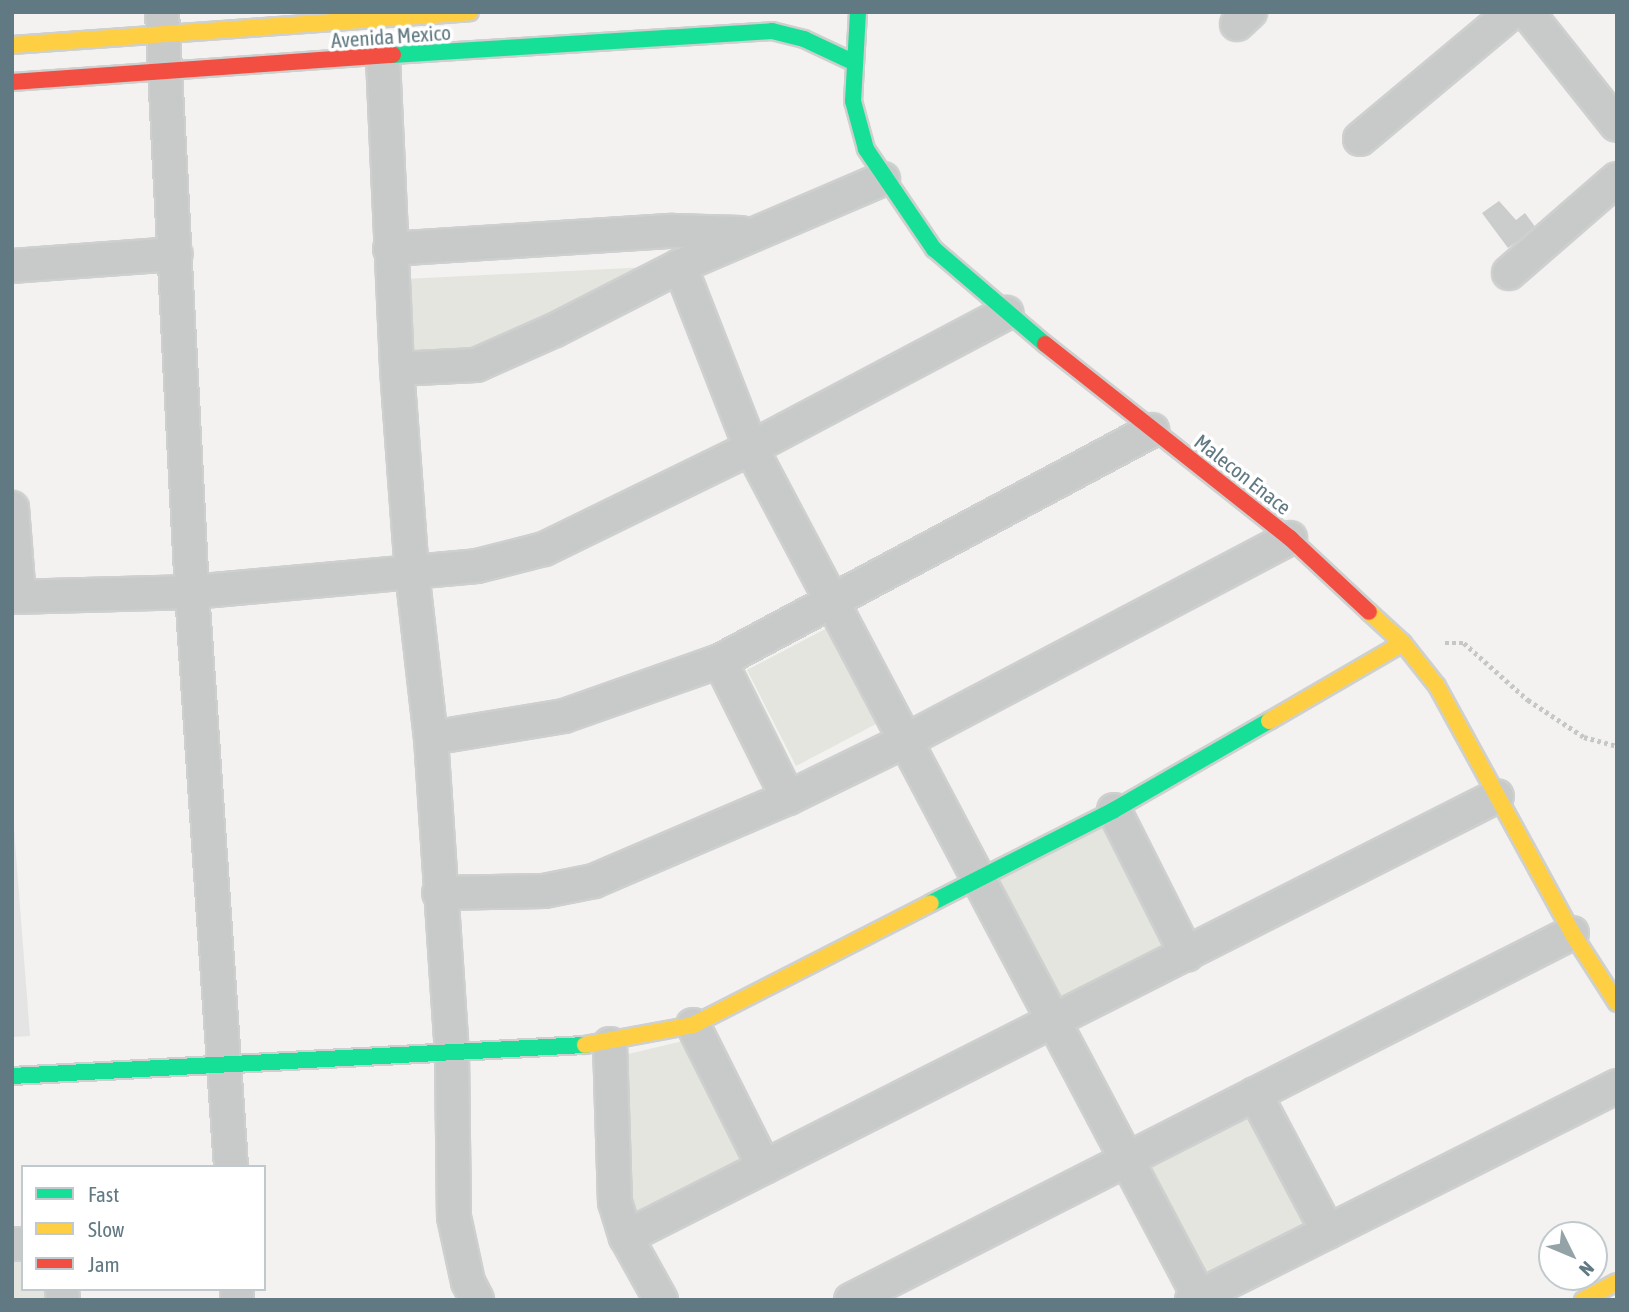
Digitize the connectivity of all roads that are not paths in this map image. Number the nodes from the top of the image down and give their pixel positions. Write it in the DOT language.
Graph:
graph roads {
  1 [pos="470,12"];
  2 [pos="1512,12"];
  3 [pos="1527,12"];
  4 [pos="854,17"];
  5 [pos="795,19"];
  6 [pos="163,24"];
  7 [pos="772,31"];
  8 [pos="12,45"];
  9 [pos="383,59"];
  10 [pos="853,62"];
  11 [pos="167,72"];
  12 [pos="12,82"];
  13 [pos="1617,125"];
  14 [pos="1360,139"];
  15 [pos="883,179"];
  16 [pos="1617,179"];
  17 [pos="750,233"];
  18 [pos="390,249"];
  19 [pos="176,254"];
  20 [pos="12,266"];
  21 [pos="680,266"];
  22 [pos="1509,273"];
  23 [pos="1006,313"];
  24 [pos="397,369"];
  25 [pos="1153,430"];
  26 [pos="751,448"];
  27 [pos="12,508"];
  28 [pos="1290,538"];
  29 [pos="412,572"];
  30 [pos="192,592"];
  31 [pos="16,596"];
  32 [pos="835,602"];
  33 [pos="1403,643"];
  34 [pos="720,661"];
  35 [pos="431,738"];
  36 [pos="907,740"];
  37 [pos="1497,796"];
  38 [pos="788,797"];
  39 [pos="1114,810"];
  40 [pos="979,882"];
  41 [pos="439,893"];
  42 [pos="1572,933"];
  43 [pos="1187,955"];
  44 [pos="1615,1006"];
  45 [pos="1053,1023"];
  46 [pos="693,1025"];
  47 [pos="610,1044"];
  48 [pos="452,1055"];
  49 [pos="226,1068"];
  50 [pos="12,1076"];
  51 [pos="1617,1086"];
  52 [pos="1255,1094"];
  53 [pos="1124,1162"];
  54 [pos="230,1165"];
  55 [pos="764,1167"];
  56 [pos="1328,1232"];
  57 [pos="626,1237"];
  58 [pos="1617,1282"];
  59 [pos="1197,1299"];
  60 [pos="477,1300"];
  61 [pos="661,1300"];
  62 [pos="851,1300"];
  63 [pos="1583,1300"];
  1 -- 6 [label="street"];
  2 -- 14 [label="street"];
  3 -- 13 [label="street"];
  4 -- 10 [label="street, Malecon Enace"];
  5 -- 7 [label="street"];
  6 -- 8 [label="street"];
  6 -- 11 [label="street"];
  7 -- 9 [label="street, Avenida Mexico"];
  7 -- 10 [label="street"];
  9 -- 11 [label="street, Avenida Mexico"];
  9 -- 18 [label="street"];
  10 -- 15 [label="street, Malecon Enace"];
  11 -- 12 [label="street, Avenida Mexico"];
  11 -- 19 [label="street"];
  15 -- 17 [label="street"];
  15 -- 23 [label="street, Malecon Enace"];
  16 -- 22 [label="street"];
  17 -- 18 [label="street"];
  17 -- 21 [label="street"];
  18 -- 24 [label="street"];
  19 -- 20 [label="street"];
  19 -- 30 [label="street"];
  21 -- 24 [label="street"];
  21 -- 26 [label="street"];
  23 -- 25 [label="street, Malecon Enace"];
  23 -- 26 [label="street"];
  24 -- 29 [label="street"];
  25 -- 28 [label="street, Malecon Enace"];
  25 -- 32 [label="street"];
  26 -- 29 [label="street"];
  26 -- 32 [label="street"];
  27 -- 31 [label="street"];
  28 -- 33 [label="street, Malecon Enace"];
  28 -- 36 [label="street"];
  29 -- 30 [label="street"];
  29 -- 35 [label="street"];
  30 -- 31 [label="street"];
  30 -- 49 [label="street"];
  32 -- 34 [label="street"];
  32 -- 36 [label="street"];
  33 -- 37 [label="street, Malecon Enace"];
  33 -- 39 [label="street"];
  34 -- 35 [label="street"];
  34 -- 38 [label="street"];
  35 -- 41 [label="street"];
  36 -- 38 [label="street"];
  36 -- 40 [label="street"];
  37 -- 42 [label="street, Malecon Enace"];
  37 -- 43 [label="street"];
  38 -- 41 [label="street"];
  39 -- 40 [label="street"];
  39 -- 43 [label="street"];
  40 -- 45 [label="street"];
  40 -- 46 [label="street"];
  41 -- 48 [label="street"];
  42 -- 44 [label="street, Malecon Enace"];
  42 -- 52 [label="street"];
  43 -- 45 [label="street"];
  45 -- 53 [label="street"];
  45 -- 55 [label="street"];
  46 -- 47 [label="street"];
  46 -- 55 [label="street"];
  47 -- 48 [label="street"];
  47 -- 57 [label="street"];
  48 -- 49 [label="street"];
  48 -- 60 [label="street"];
  49 -- 50 [label="street"];
  49 -- 54 [label="street"];
  51 -- 56 [label="street"];
  52 -- 53 [label="street"];
  52 -- 56 [label="street"];
  53 -- 59 [label="street"];
  53 -- 62 [label="street"];
  55 -- 57 [label="street"];
  56 -- 59 [label="street"];
  57 -- 61 [label="street"];
  58 -- 63 [label="street"];
}
